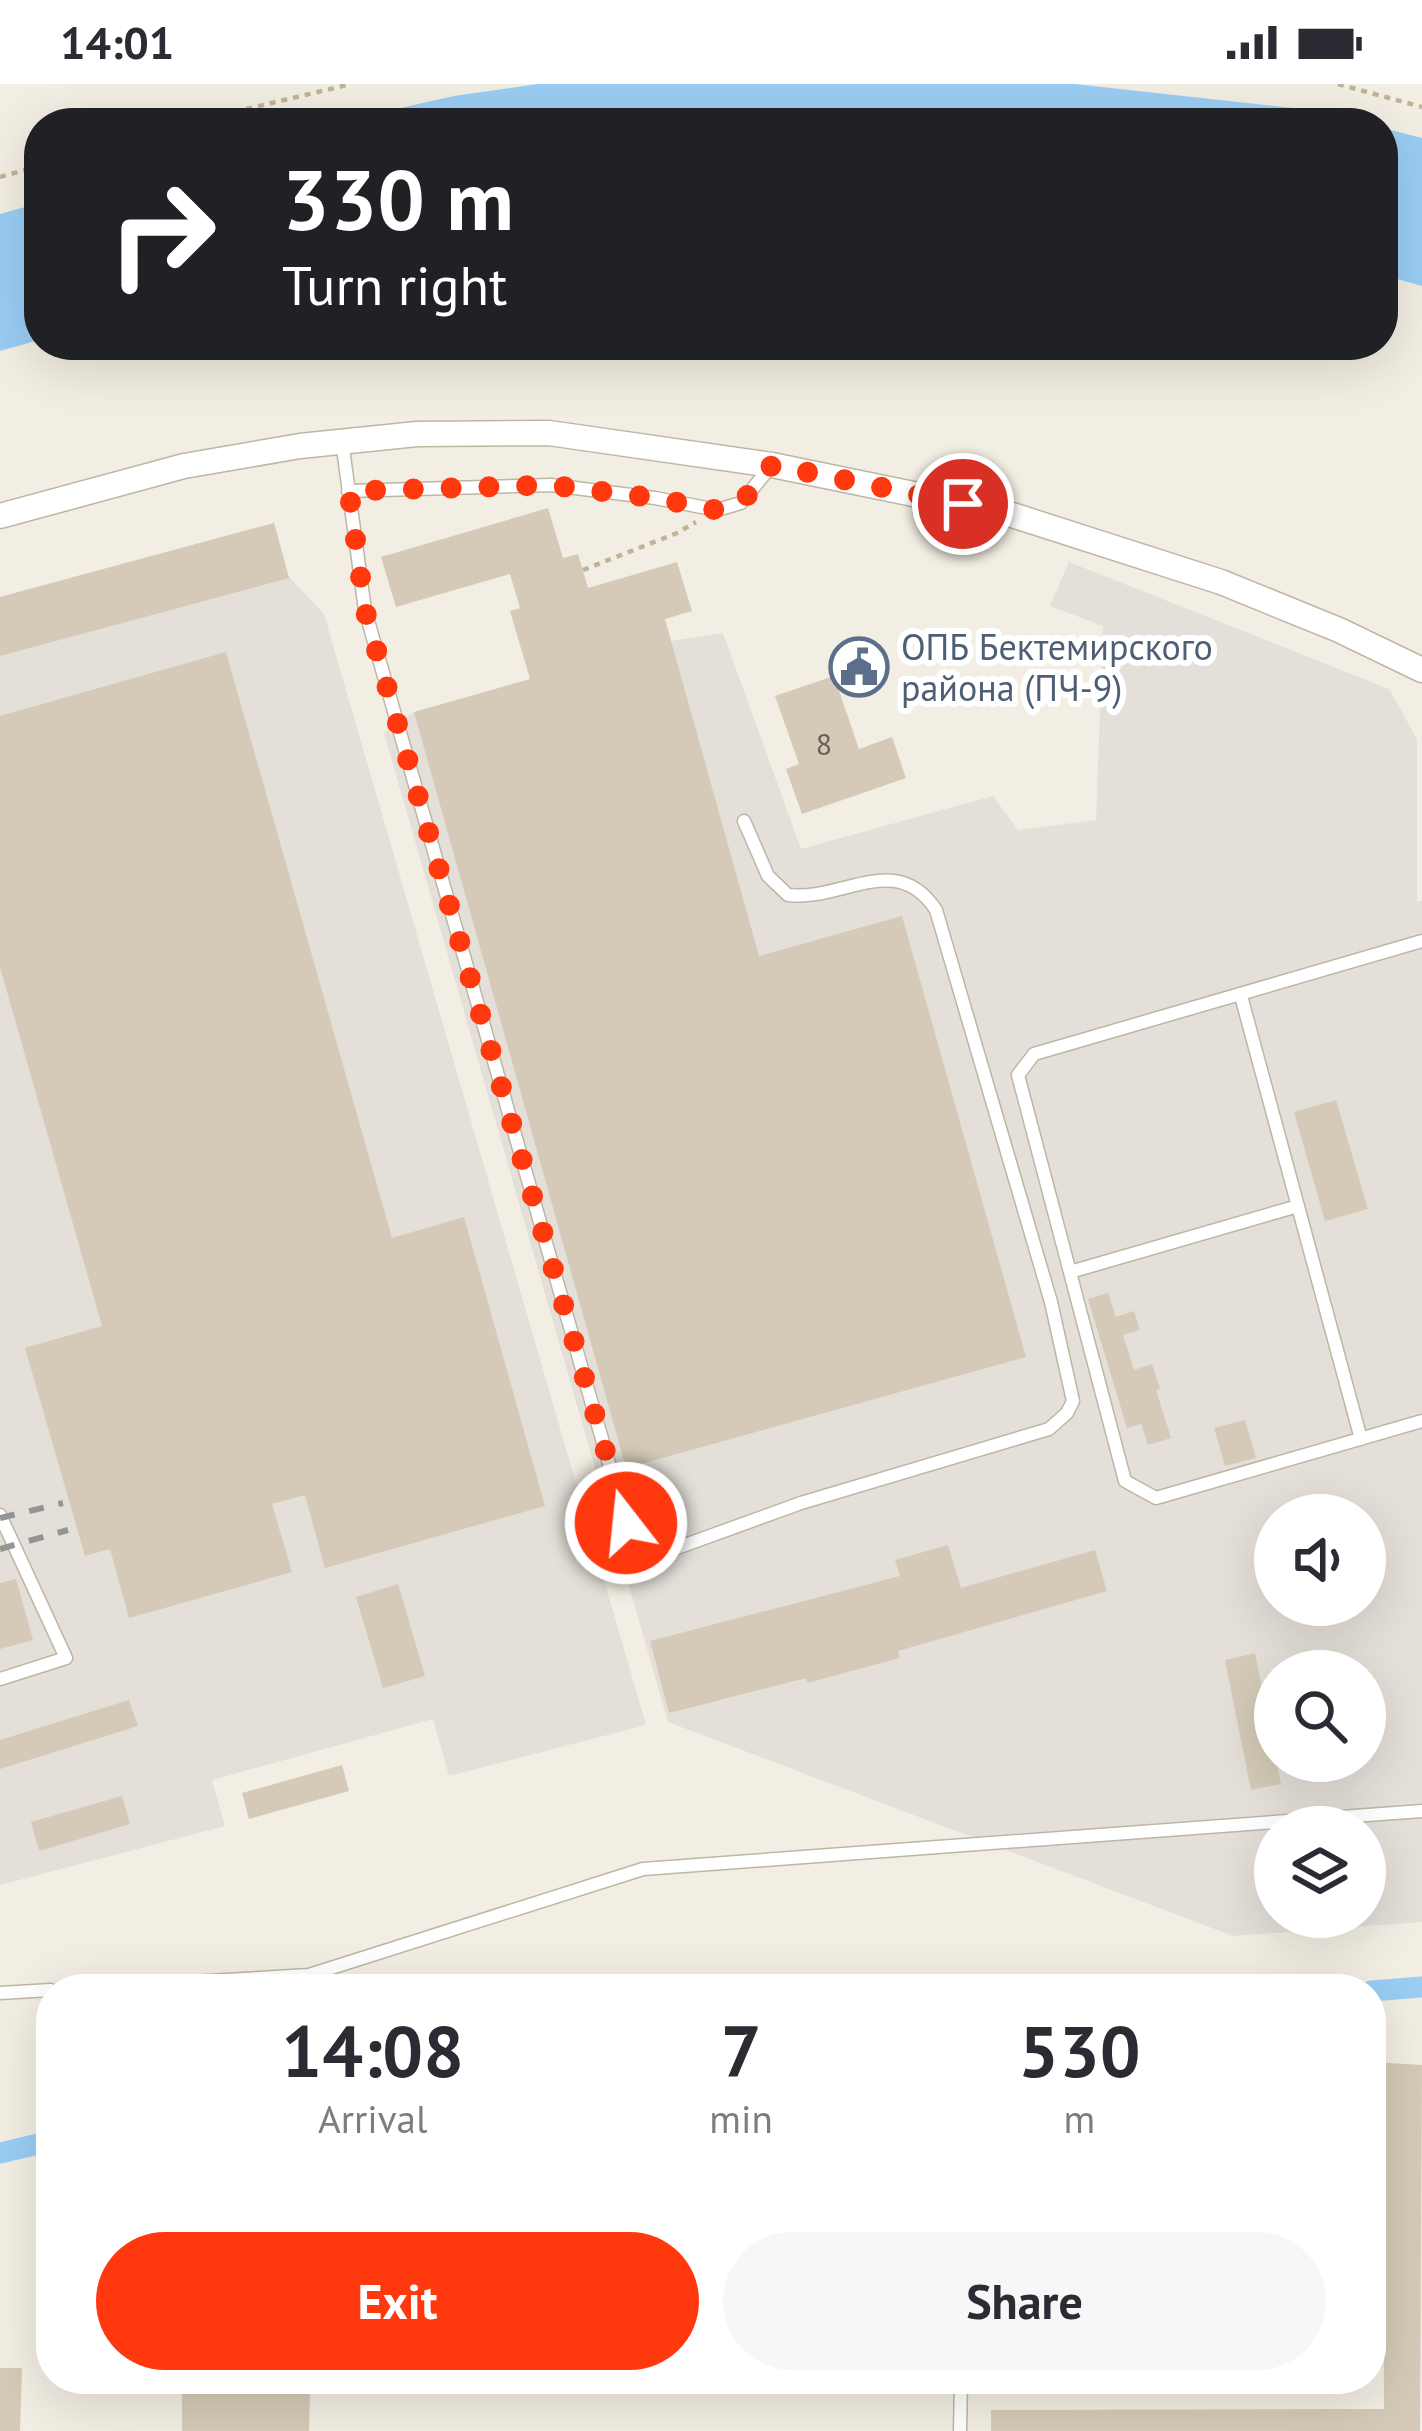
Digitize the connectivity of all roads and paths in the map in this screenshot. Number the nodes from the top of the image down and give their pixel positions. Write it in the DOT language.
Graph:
graph roads {
  1 [pos="352,84"];
  2 [pos="1338,84"];
  3 [pos="1422,107"];
  4 [pos="251,108"];
  5 [pos="341,440"];
  6 [pos="772,465"];
  7 [pos="349,491"];
  8 [pos="717,510"];
  9 [pos="0,516"];
  10 [pos="583,569"];
  11 [pos="1422,670"];
  12 [pos="744,821"];
  13 [pos="1422,941"];
  14 [pos="1241,996"];
  15 [pos="1298,1206"];
  16 [pos="1070,1272"];
  17 [pos="1422,1421"];
  18 [pos="1361,1439"];
  19 [pos="0,1515"];
  20 [pos="0,1679"];
  21 [pos="1422,1811"];
  22 [pos="312,1974"];
  23 [pos="36,1991"];
  24 [pos="0,1994"];
  25 [pos="961,2394"];
  26 [pos="960,2431"];
  1 -- 4 [label="path"];
  2 -- 3 [label="path"];
  5 -- 6 [label="street"];
  5 -- 7 [label="lane"];
  5 -- 9 [label="street"];
  6 -- 8 [label="lane"];
  6 -- 11 [label="street"];
  7 -- 8 [label="lane"];
  7 -- 12 [label="lane"];
  8 -- 10 [label="path"];
  13 -- 14 [label="lane"];
  14 -- 15 [label="lane"];
  14 -- 16 [label="lane"];
  15 -- 16 [label="lane"];
  15 -- 18 [label="lane"];
  16 -- 18 [label="lane"];
  17 -- 18 [label="lane"];
  19 -- 20 [label="lane"];
  21 -- 22 [label="lane"];
  23 -- 24 [label="lane"];
  25 -- 26 [label="lane"];
}
